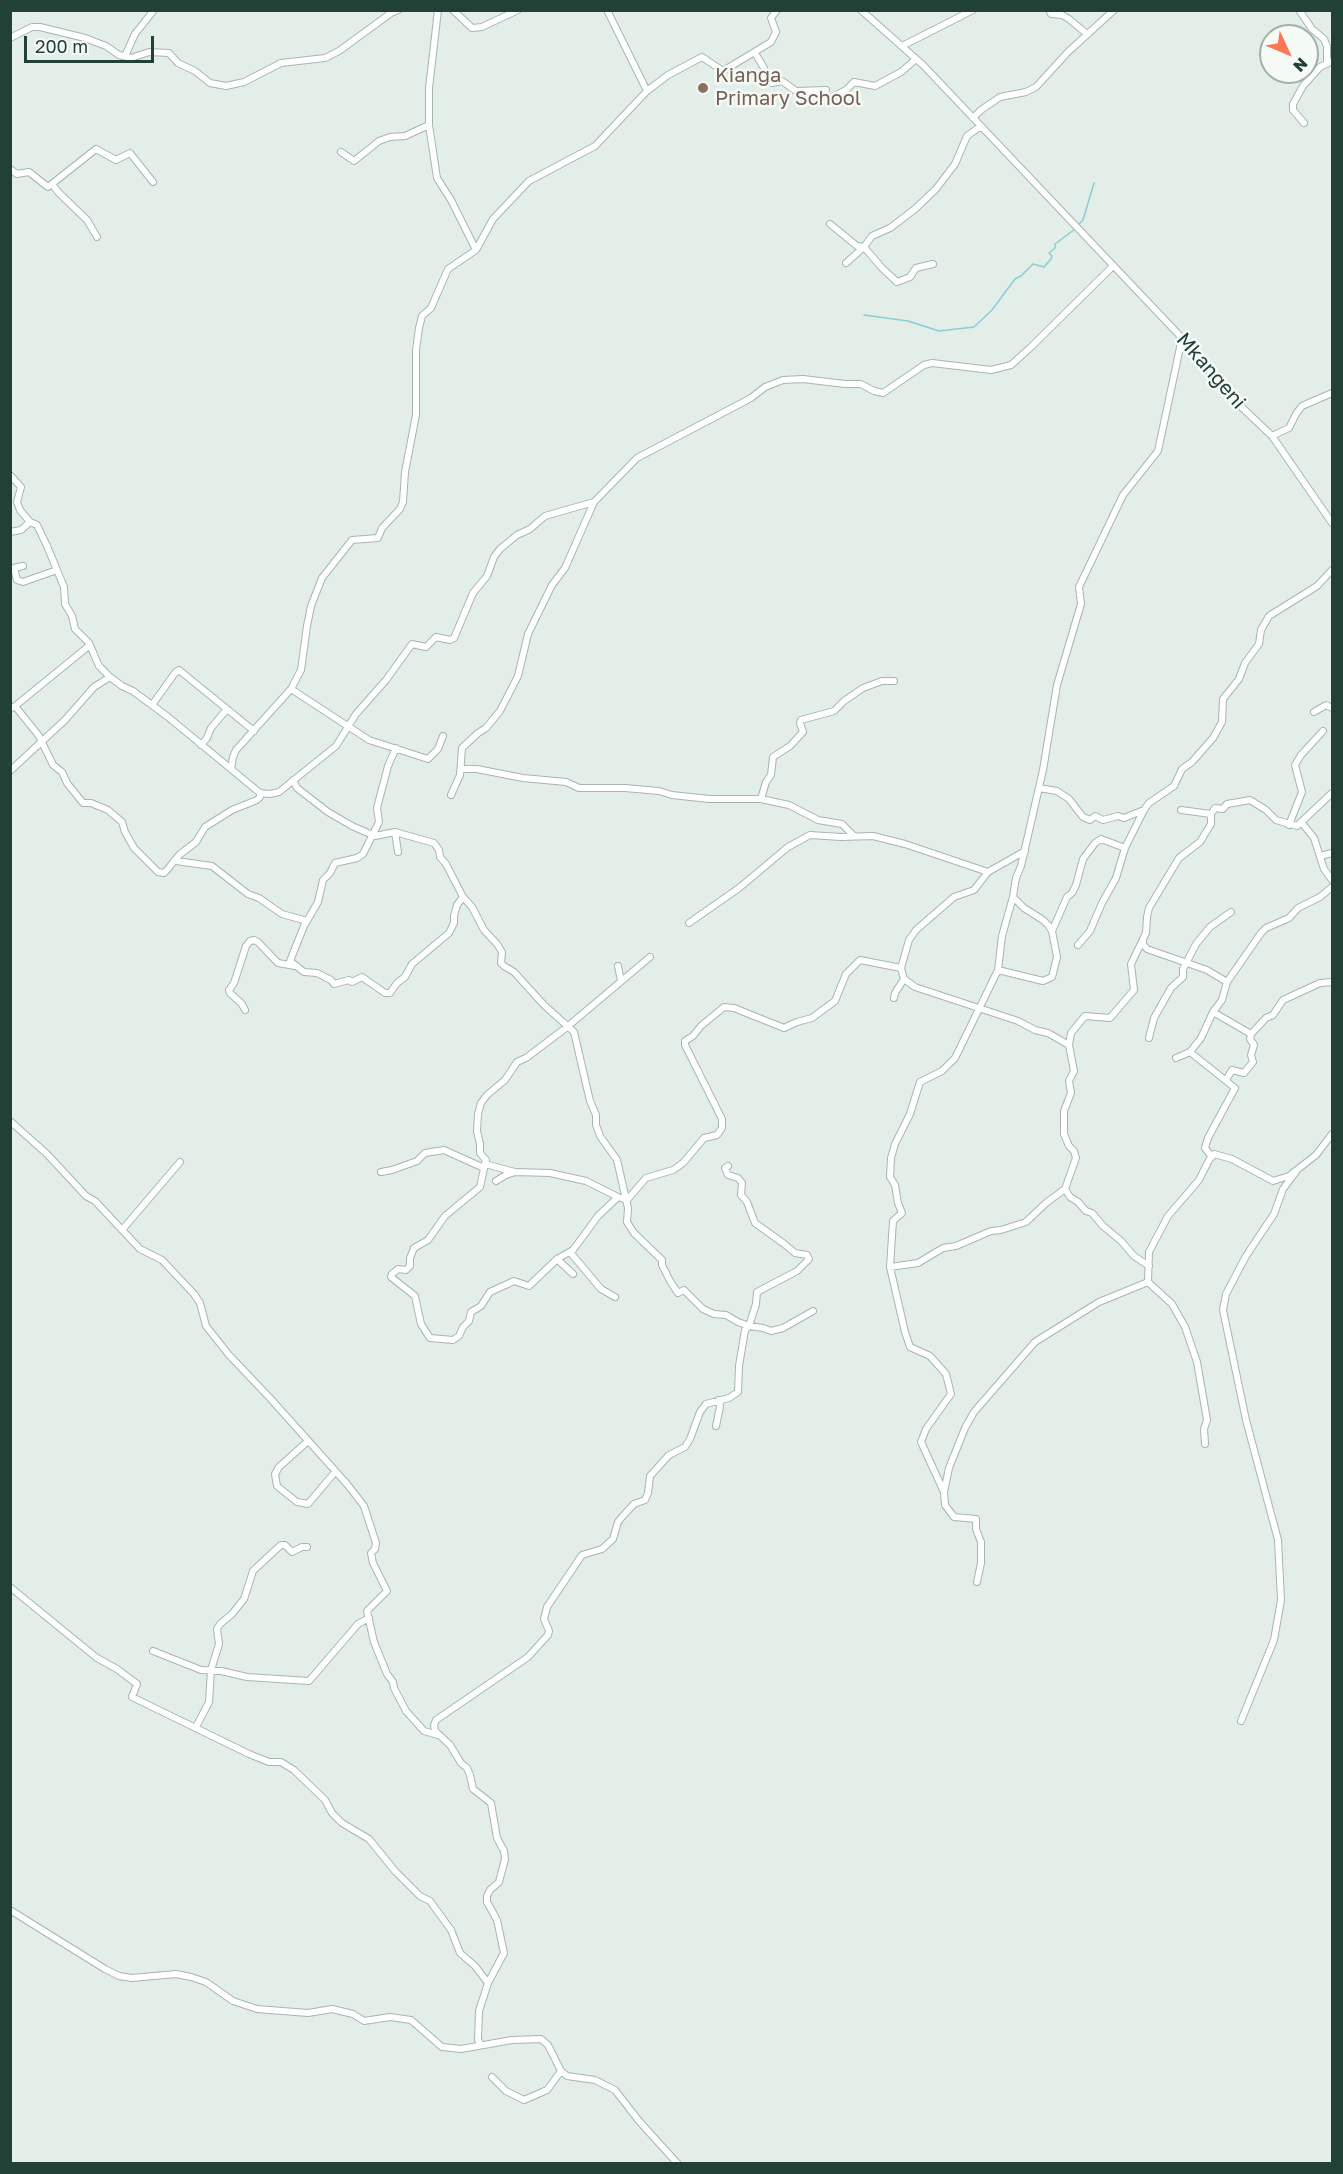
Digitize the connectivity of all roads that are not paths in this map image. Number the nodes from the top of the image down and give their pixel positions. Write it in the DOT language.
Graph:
graph roads {
  1 [pos="154,10"];
  2 [pos="398,10"];
  3 [pos="438,10"];
  4 [pos="453,10"];
  5 [pos="518,10"];
  6 [pos="607,10"];
  7 [pos="777,10"];
  8 [pos="861,10"];
  9 [pos="974,10"];
  10 [pos="1048,10"];
  11 [pos="1114,10"];
  12 [pos="1299,10"];
  13 [pos="1087,34"];
  14 [pos="10,38"];
  15 [pos="902,46"];
  16 [pos="755,53"];
  17 [pos="125,56"];
  18 [pos="916,59"];
  19 [pos="1330,62"];
  20 [pos="826,90"];
  21 [pos="647,91"];
  22 [pos="832,97"];
  23 [pos="973,118"];
  24 [pos="1304,123"];
  25 [pos="429,125"];
  26 [pos="981,126"];
  27 [pos="341,152"];
  28 [pos="10,169"];
  29 [pos="153,182"];
  30 [pos="53,185"];
  31 [pos="831,224"];
  32 [pos="97,237"];
  33 [pos="864,247"];
  34 [pos="476,250"];
  35 [pos="846,263"];
  36 [pos="933,264"];
  37 [pos="1113,266"];
  38 [pos="1182,338"];
  39 [pos="1332,393"];
  40 [pos="1272,436"];
  41 [pos="10,475"];
  42 [pos="594,502"];
  43 [pos="30,522"];
  44 [pos="1332,523"];
  45 [pos="10,532"];
  46 [pos="23,566"];
  47 [pos="57,570"];
  48 [pos="1332,570"];
  49 [pos="90,645"];
  50 [pos="110,677"];
  51 [pos="894,681"];
  52 [pos="291,689"];
  53 [pos="152,705"];
  54 [pos="1332,708"];
  55 [pos="12,709"];
  56 [pos="227,709"];
  57 [pos="1314,712"];
  58 [pos="350,726"];
  59 [pos="254,731"];
  60 [pos="1323,731"];
  61 [pos="443,736"];
  62 [pos="42,740"];
  63 [pos="201,745"];
  64 [pos="396,748"];
  65 [pos="231,769"];
  66 [pos="461,769"];
  67 [pos="10,771"];
  68 [pos="293,780"];
  69 [pos="1039,788"];
  70 [pos="260,793"];
  71 [pos="1332,793"];
  72 [pos="451,795"];
  73 [pos="761,799"];
  74 [pos="1144,810"];
  75 [pos="1182,810"];
  76 [pos="1211,814"];
  77 [pos="1302,824"];
  78 [pos="1289,825"];
  79 [pos="395,832"];
  80 [pos="372,836"];
  81 [pos="854,836"];
  82 [pos="1125,848"];
  83 [pos="1024,851"];
  84 [pos="398,852"];
  85 [pos="1332,853"];
  86 [pos="1320,856"];
  87 [pos="176,861"];
  88 [pos="988,872"];
  89 [pos="1332,880"];
  90 [pos="1332,887"];
  91 [pos="462,897"];
  92 [pos="1013,897"];
  93 [pos="1231,912"];
  94 [pos="307,921"];
  95 [pos="689,923"];
  96 [pos="1052,931"];
  97 [pos="1143,939"];
  98 [pos="1078,945"];
  99 [pos="650,957"];
  100 [pos="1186,963"];
  101 [pos="295,966"];
  102 [pos="618,966"];
  103 [pos="901,968"];
  104 [pos="998,970"];
  105 [pos="904,979"];
  106 [pos="621,981"];
  107 [pos="1227,982"];
  108 [pos="1332,982"];
  109 [pos="894,998"];
  110 [pos="981,1008"];
  111 [pos="244,1010"];
  112 [pos="1213,1012"];
  113 [pos="567,1027"];
  114 [pos="1251,1034"];
  115 [pos="1149,1038"];
  116 [pos="1069,1045"];
  117 [pos="1190,1052"];
  118 [pos="1176,1058"];
  119 [pos="1226,1080"];
  120 [pos="10,1121"];
  121 [pos="1332,1134"];
  122 [pos="1212,1157"];
  123 [pos="180,1162"];
  124 [pos="484,1166"];
  125 [pos="728,1166"];
  126 [pos="1298,1168"];
  127 [pos="381,1172"];
  128 [pos="515,1172"];
  129 [pos="496,1181"];
  130 [pos="1065,1189"];
  131 [pos="618,1197"];
  132 [pos="627,1200"];
  133 [pos="122,1230"];
  134 [pos="570,1252"];
  135 [pos="557,1259"];
  136 [pos="1149,1266"];
  137 [pos="890,1267"];
  138 [pos="573,1274"];
  139 [pos="1148,1282"];
  140 [pos="615,1297"];
  141 [pos="813,1311"];
  142 [pos="749,1326"];
  143 [pos="718,1400"];
  144 [pos="716,1426"];
  145 [pos="308,1441"];
  146 [pos="1205,1444"];
  147 [pos="335,1472"];
  148 [pos="944,1492"];
  149 [pos="307,1547"];
  150 [pos="977,1581"];
  151 [pos="10,1587"];
  152 [pos="369,1618"];
  153 [pos="153,1651"];
  154 [pos="211,1670"];
  155 [pos="1241,1721"];
  156 [pos="196,1727"];
  157 [pos="439,1735"];
  158 [pos="10,1910"];
  159 [pos="488,1983"];
  160 [pos="481,2045"];
  161 [pos="561,2071"];
  162 [pos="492,2078"];
  163 [pos="678,2163"];
  1 -- 17 [label="street"];
  2 -- 17 [label="street"];
  3 -- 25 [label="street"];
  4 -- 5 [label="street"];
  6 -- 21 [label="street"];
  7 -- 16 [label="street"];
  8 -- 15 [label="street, Mkangeni"];
  9 -- 15 [label="street"];
  10 -- 13 [label="street"];
  11 -- 13 [label="street"];
  12 -- 19 [label="street"];
  13 -- 23 [label="street"];
  14 -- 17 [label="street"];
  15 -- 18 [label="street, Mkangeni"];
  16 -- 20 [label="street"];
  16 -- 21 [label="street"];
  18 -- 22 [label="street"];
  18 -- 23 [label="street, Mkangeni"];
  19 -- 24 [label="street"];
  21 -- 34 [label="street"];
  23 -- 26 [label="street, Mkangeni"];
  25 -- 27 [label="street"];
  25 -- 34 [label="street"];
  26 -- 33 [label="street"];
  26 -- 37 [label="street, Mkangeni"];
  28 -- 30 [label="street"];
  29 -- 30 [label="street"];
  30 -- 32 [label="street"];
  31 -- 33 [label="street"];
  33 -- 35 [label="street"];
  33 -- 36 [label="street"];
  34 -- 52 [label="street"];
  37 -- 38 [label="street, Mkangeni"];
  37 -- 42 [label="street"];
  38 -- 40 [label="street, Mkangeni"];
  38 -- 69 [label="street"];
  39 -- 40 [label="street"];
  40 -- 44 [label="street, Mkangeni"];
  41 -- 43 [label="street"];
  42 -- 58 [label="street"];
  42 -- 66 [label="street"];
  43 -- 45 [label="street"];
  43 -- 47 [label="street"];
  46 -- 47 [label="street"];
  47 -- 49 [label="street"];
  48 -- 74 [label="street"];
  49 -- 50 [label="street"];
  49 -- 55 [label="street"];
  50 -- 53 [label="street"];
  50 -- 62 [label="street"];
  51 -- 73 [label="street"];
  52 -- 58 [label="street"];
  52 -- 59 [label="street"];
  53 -- 56 [label="street"];
  53 -- 63 [label="street"];
  54 -- 57 [label="street"];
  55 -- 62 [label="street"];
  56 -- 59 [label="street"];
  56 -- 63 [label="street"];
  58 -- 64 [label="street"];
  58 -- 68 [label="street"];
  59 -- 65 [label="street"];
  60 -- 78 [label="street"];
  61 -- 64 [label="street"];
  62 -- 67 [label="street"];
  62 -- 87 [label="street"];
  63 -- 65 [label="street"];
  64 -- 80 [label="street"];
  65 -- 70 [label="street"];
  66 -- 72 [label="street"];
  66 -- 73 [label="street"];
  68 -- 70 [label="street"];
  68 -- 80 [label="street"];
  69 -- 74 [label="street"];
  69 -- 83 [label="street"];
  70 -- 87 [label="street"];
  71 -- 77 [label="street"];
  73 -- 81 [label="street"];
  74 -- 82 [label="street"];
  75 -- 76 [label="street"];
  76 -- 78 [label="street"];
  76 -- 97 [label="street"];
  77 -- 78 [label="street"];
  77 -- 86 [label="street"];
  79 -- 80 [label="street"];
  79 -- 84 [label="street"];
  79 -- 91 [label="street"];
  80 -- 94 [label="street"];
  81 -- 88 [label="street"];
  81 -- 95 [label="street"];
  82 -- 96 [label="street"];
  82 -- 98 [label="street"];
  83 -- 88 [label="street"];
  83 -- 92 [label="street"];
  85 -- 86 [label="street"];
  86 -- 89 [label="street"];
  87 -- 94 [label="street"];
  88 -- 103 [label="street"];
  90 -- 107 [label="street"];
  91 -- 101 [label="street"];
  91 -- 113 [label="street"];
  92 -- 96 [label="street"];
  92 -- 104 [label="street"];
  93 -- 100 [label="street"];
  94 -- 101 [label="street"];
  96 -- 104 [label="street"];
  97 -- 100 [label="street"];
  97 -- 116 [label="street"];
  99 -- 106 [label="street"];
  100 -- 107 [label="street"];
  100 -- 115 [label="street"];
  101 -- 111 [label="street"];
  102 -- 106 [label="street"];
  103 -- 105 [label="street"];
  103 -- 132 [label="street"];
  104 -- 110 [label="street"];
  105 -- 109 [label="street"];
  105 -- 110 [label="street"];
  106 -- 113 [label="street"];
  107 -- 112 [label="street"];
  108 -- 114 [label="street"];
  110 -- 116 [label="street"];
  110 -- 137 [label="street"];
  112 -- 114 [label="street"];
  112 -- 117 [label="street"];
  113 -- 124 [label="street"];
  113 -- 132 [label="street"];
  114 -- 119 [label="street"];
  116 -- 130 [label="street"];
  117 -- 118 [label="street"];
  117 -- 119 [label="street"];
  119 -- 122 [label="street"];
  120 -- 133 [label="street"];
  121 -- 126 [label="street"];
  122 -- 126 [label="street"];
  122 -- 136 [label="street"];
  123 -- 133 [label="street"];
  124 -- 127 [label="street"];
  124 -- 128 [label="street"];
  124 -- 135 [label="street"];
  125 -- 142 [label="street"];
  126 -- 155 [label="street"];
  128 -- 129 [label="street"];
  128 -- 131 [label="street"];
  130 -- 136 [label="street"];
  130 -- 137 [label="street"];
  131 -- 132 [label="street"];
  131 -- 134 [label="street"];
  132 -- 142 [label="street"];
  133 -- 145 [label="street"];
  134 -- 135 [label="street"];
  134 -- 140 [label="street"];
  135 -- 138 [label="street"];
  136 -- 139 [label="street"];
  137 -- 148 [label="street"];
  139 -- 146 [label="street"];
  139 -- 148 [label="street"];
  141 -- 142 [label="street"];
  142 -- 143 [label="street"];
  143 -- 144 [label="street"];
  143 -- 157 [label="street"];
  145 -- 147 [label="street"];
  145 -- 147 [label="street"];
  147 -- 152 [label="street"];
  148 -- 150 [label="street"];
  149 -- 154 [label="street"];
  151 -- 156 [label="street"];
  152 -- 154 [label="street"];
  152 -- 157 [label="street"];
  153 -- 154 [label="street"];
  154 -- 156 [label="street"];
  156 -- 159 [label="street"];
  157 -- 159 [label="street"];
  158 -- 160 [label="street"];
  159 -- 160 [label="street"];
  160 -- 161 [label="street"];
  161 -- 162 [label="street"];
  161 -- 163 [label="street"];
}
